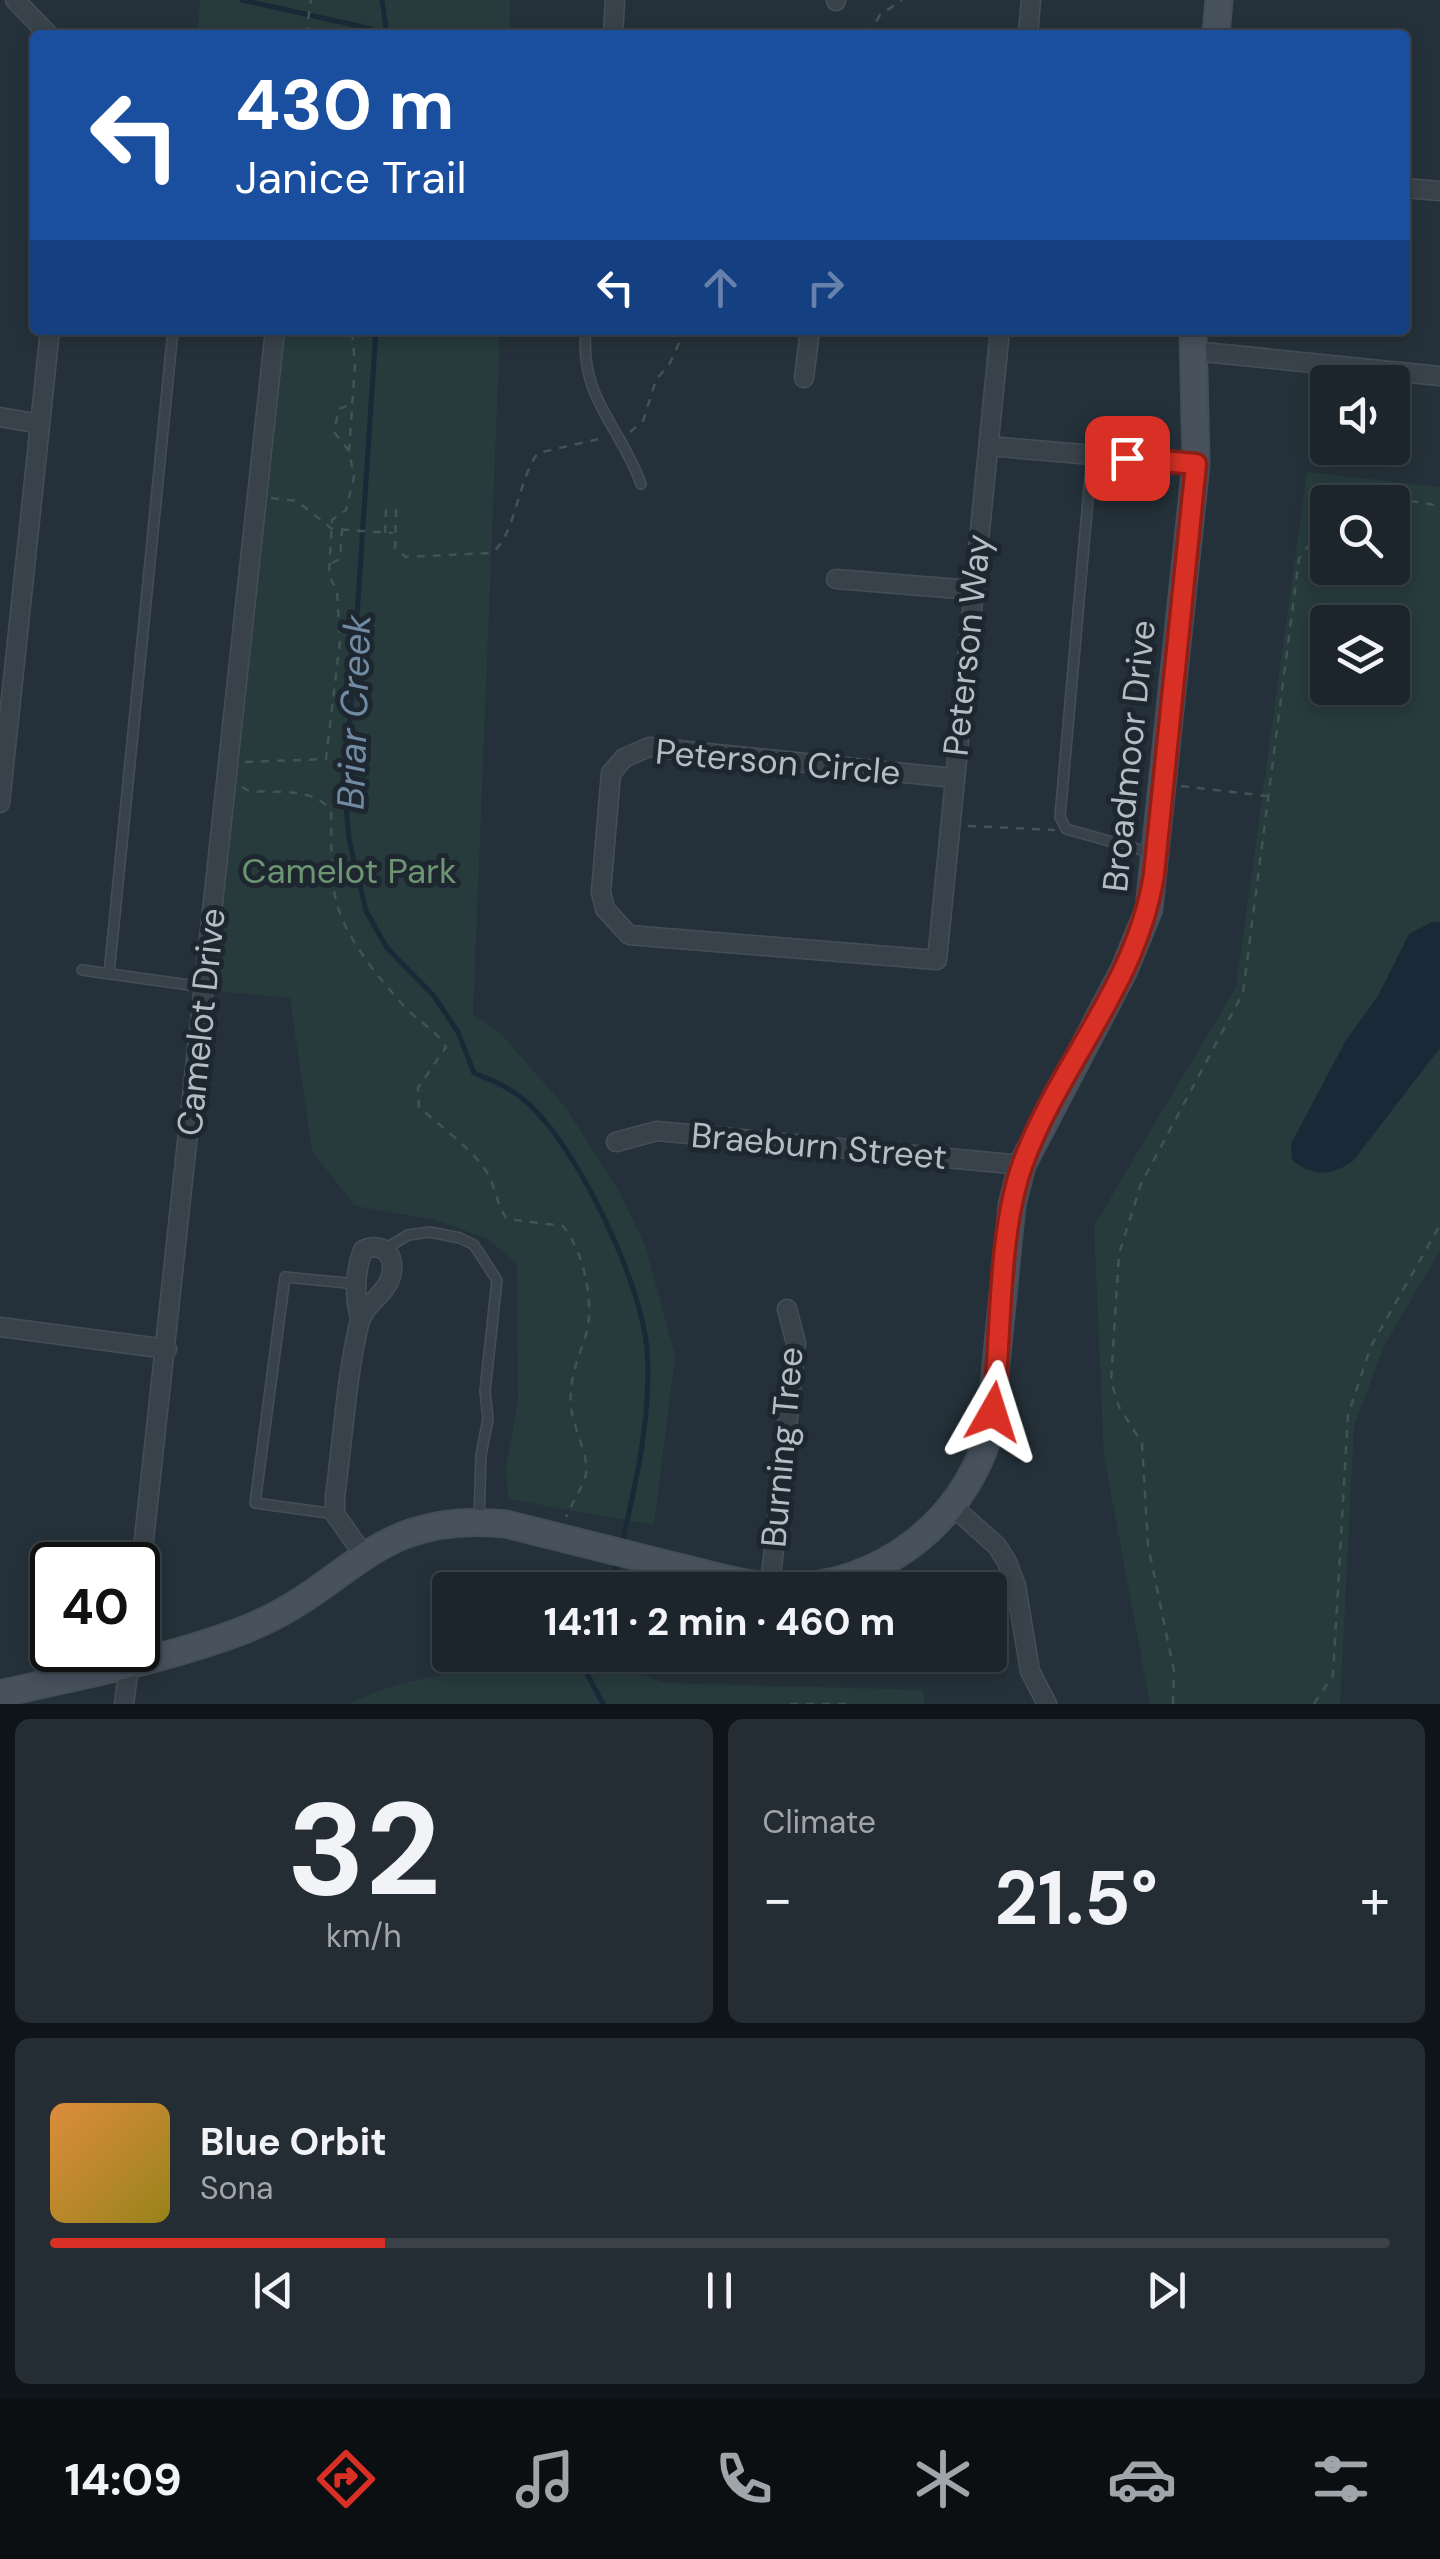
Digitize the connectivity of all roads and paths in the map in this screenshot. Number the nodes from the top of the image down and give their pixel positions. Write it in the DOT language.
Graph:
graph roads {
  1 [pos="16,0"];
  2 [pos="312,0"];
  3 [pos="614,0"];
  4 [pos="902,0"];
  5 [pos="1031,0"];
  6 [pos="1220,0"];
  7 [pos="44,30"];
  8 [pos="307,30"];
  9 [pos="613,30"];
  10 [pos="871,30"];
  11 [pos="1028,30"];
  12 [pos="1217,30"];
  13 [pos="1410,188"];
  14 [pos="1440,191"];
  15 [pos="49,335"];
  16 [pos="172,335"];
  17 [pos="274,335"];
  18 [pos="352,335"];
  19 [pos="586,335"];
  20 [pos="683,335"];
  21 [pos="809,335"];
  22 [pos="999,335"];
  23 [pos="1193,341"];
  24 [pos="1440,376"];
  25 [pos="804,378"];
  26 [pos="352,403"];
  27 [pos="0,417"];
  28 [pos="40,424"];
  29 [pos="615,436"];
  30 [pos="988,446"];
  31 [pos="350,451"];
  32 [pos="1092,454"];
  33 [pos="1196,464"];
  34 [pos="641,484"];
  35 [pos="256,496"];
  36 [pos="1410,500"];
  37 [pos="1440,506"];
  38 [pos="332,529"];
  39 [pos="342,530"];
  40 [pos="384,532"];
  41 [pos="394,534"];
  42 [pos="1310,543"];
  43 [pos="330,563"];
  44 [pos="836,579"];
  45 [pos="972,590"];
  46 [pos="0,621"];
  47 [pos="19,624"];
  48 [pos="241,764"];
  49 [pos="954,778"];
  50 [pos="240,780"];
  51 [pos="1163,784"];
  52 [pos="1269,796"];
  53 [pos="0,803"];
  54 [pos="950,825"];
  55 [pos="1066,829"];
  56 [pos="1156,854"];
  57 [pos="937,960"];
  58 [pos="82,970"];
  59 [pos="109,974"];
  60 [pos="205,988"];
  61 [pos="616,1142"];
  62 [pos="1022,1165"];
  63 [pos="1440,1225"];
  64 [pos="385,1250"];
  65 [pos="357,1284"];
  66 [pos="787,1309"];
  67 [pos="360,1318"];
  68 [pos="0,1327"];
  69 [pos="167,1348"];
  70 [pos="952,1506"];
  71 [pos="335,1514"];
  72 [pos="479,1521"];
  73 [pos="559,1538"];
  74 [pos="144,1542"];
  75 [pos="363,1554"];
  76 [pos="704,1572"];
  77 [pos="772,1572"];
  78 [pos="864,1572"];
  79 [pos="160,1650"];
  80 [pos="75,1672"];
  81 [pos="128,1672"];
  82 [pos="0,1694"];
  83 [pos="124,1704"];
  84 [pos="790,1704"];
  85 [pos="848,1704"];
  86 [pos="1046,1704"];
  87 [pos="1173,1704"];
  88 [pos="1314,1704"];
  1 -- 7 [label="street"];
  2 -- 8 [label="path"];
  3 -- 9 [label="street"];
  4 -- 10 [label="path"];
  5 -- 11 [label="street"];
  6 -- 12 [label="street"];
  13 -- 14 [label="street"];
  15 -- 28 [label="street"];
  16 -- 59 [label="lane"];
  17 -- 35 [label="street, Camelot Drive"];
  18 -- 26 [label="path"];
  19 -- 29 [label="lane"];
  20 -- 29 [label="path"];
  21 -- 25 [label="street"];
  22 -- 30 [label="street, Peterson Way"];
  23 -- 24 [label="street"];
  23 -- 33 [label="street, Broadmoor Drive"];
  26 -- 31 [label="path"];
  26 -- 31 [label="path"];
  27 -- 28 [label="street"];
  28 -- 47 [label="street"];
  29 -- 34 [label="lane"];
  29 -- 41 [label="path"];
  30 -- 32 [label="street"];
  30 -- 45 [label="street, Peterson Way"];
  31 -- 38 [label="path"];
  32 -- 33 [label="street"];
  32 -- 55 [label="lane"];
  33 -- 51 [label="street, Broadmoor Drive"];
  35 -- 38 [label="path"];
  35 -- 60 [label="street, Camelot Drive"];
  36 -- 37 [label="path"];
  38 -- 39 [label="path"];
  38 -- 43 [label="path"];
  39 -- 40 [label="path"];
  39 -- 43 [label="path"];
  40 -- 41 [label="path"];
  40 -- 41 [label="path"];
  42 -- 52 [label="path"];
  43 -- 48 [label="path"];
  44 -- 45 [label="street"];
  45 -- 49 [label="street, Peterson Way"];
  46 -- 47 [label="street"];
  47 -- 53 [label="street"];
  49 -- 54 [label="street, Peterson Way"];
  49 -- 57 [label="street, Peterson Circle"];
  50 -- 73 [label="path"];
  51 -- 52 [label="path"];
  51 -- 56 [label="street, Broadmoor Drive"];
  52 -- 87 [label="path"];
  54 -- 55 [label="path"];
  54 -- 57 [label="street, Peterson Way"];
  55 -- 56 [label="lane"];
  56 -- 62 [label="street, Broadmoor Drive"];
  58 -- 59 [label="lane"];
  59 -- 60 [label="lane"];
  60 -- 69 [label="street, Camelot Drive"];
  61 -- 62 [label="street, Braeburn Street"];
  62 -- 70 [label="street, Broadmoor Drive"];
  63 -- 88 [label="path"];
  64 -- 65 [label="street"];
  64 -- 67 [label="street"];
  64 -- 72 [label="lane"];
  65 -- 67 [label="street"];
  65 -- 71 [label="lane"];
  66 -- 77 [label="street, Burning Tree"];
  67 -- 71 [label="street"];
  68 -- 69 [label="street"];
  69 -- 74 [label="street, Camelot Drive"];
  70 -- 78 [label="street, Broadmoor Drive"];
  70 -- 86 [label="street"];
  71 -- 75 [label="street"];
  72 -- 73 [label="street, Broadmoor Drive"];
  72 -- 75 [label="street, Broadmoor Drive"];
  73 -- 76 [label="street, Broadmoor Drive"];
  75 -- 79 [label="street, Broadmoor Drive"];
  80 -- 82 [label="street, Broadmoor Drive"];
  81 -- 83 [label="street"];
  84 -- 85 [label="path"];
}
